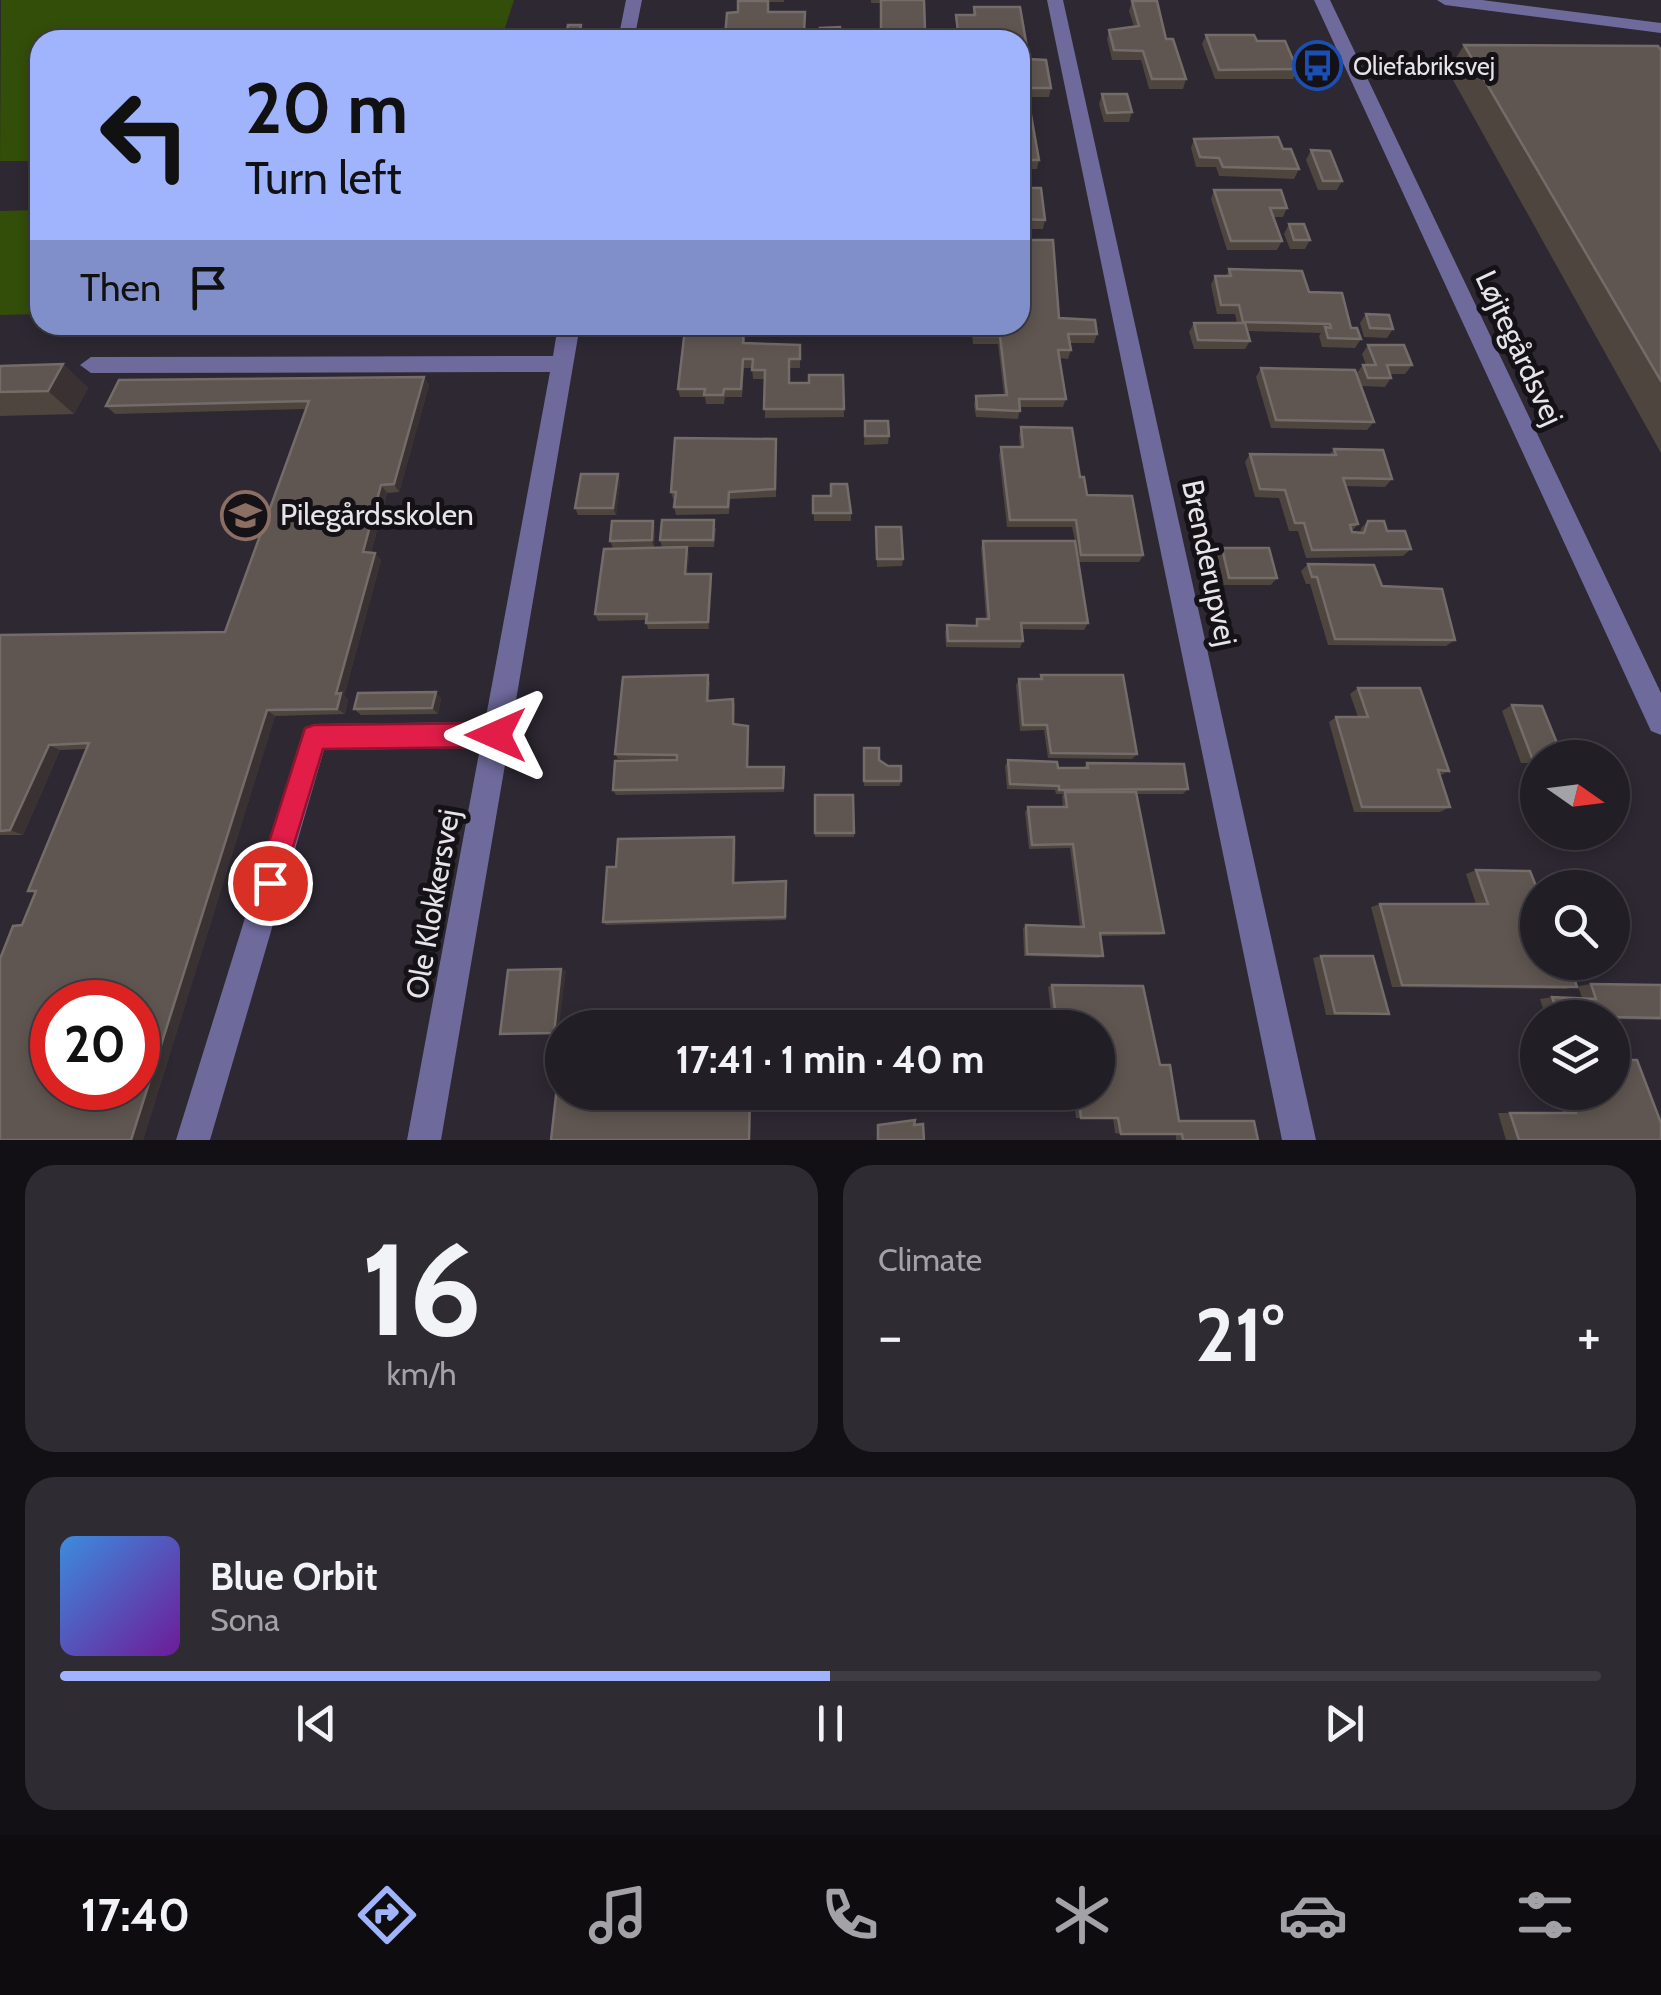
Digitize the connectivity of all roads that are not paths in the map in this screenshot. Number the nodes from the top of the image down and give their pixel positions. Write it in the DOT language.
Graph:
graph roads {
  1 [pos="634,0"];
  2 [pos="1055,0"];
  3 [pos="1322,0"];
  4 [pos="1445,0"];
  5 [pos="1661,28"];
  6 [pos="628,30"];
  7 [pos="567,335"];
  8 [pos="561,364"];
  9 [pos="92,365"];
  10 [pos="1661,722"];
  11 [pos="496,735"];
  12 [pos="193,1140"];
  13 [pos="424,1140"];
  14 [pos="1300,1140"];
  1 -- 6 [label="street"];
  2 -- 14 [label="street, Brenderupvej"];
  3 -- 10 [label="street, Løjtegårdsvej"];
  4 -- 5 [label="street"];
  7 -- 8 [label="street, Ole Klokkersvej"];
  8 -- 9 [label="street"];
  8 -- 11 [label="street, Ole Klokkersvej"];
  11 -- 12 [label="street"];
  11 -- 13 [label="street, Ole Klokkersvej"];
}
